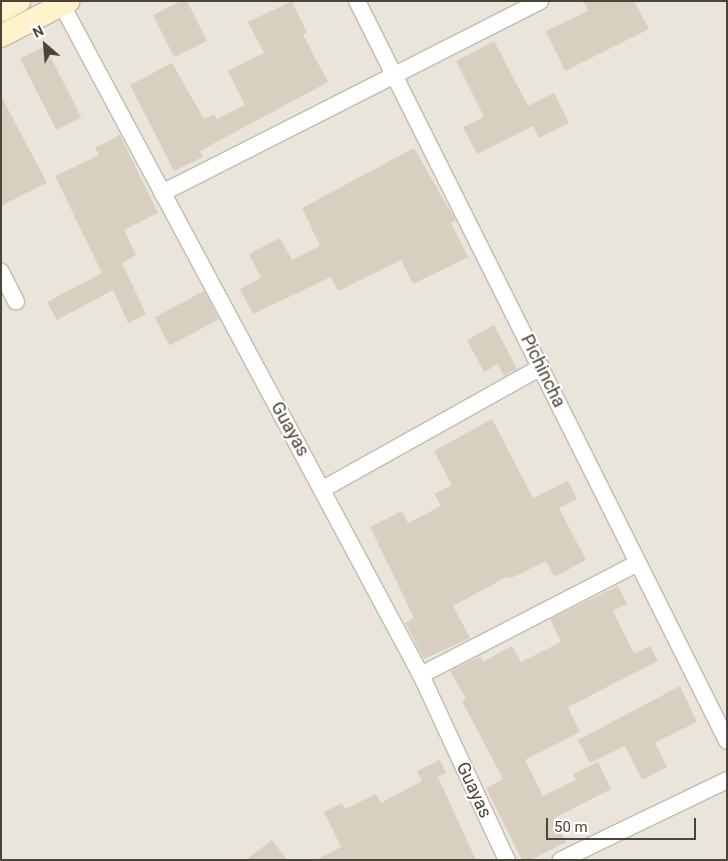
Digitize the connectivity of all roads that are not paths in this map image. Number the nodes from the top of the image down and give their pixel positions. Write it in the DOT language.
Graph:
graph roads {
  1 [pos="19,1"];
  2 [pos="357,1"];
  3 [pos="540,1"];
  4 [pos="65,3"];
  5 [pos="1,10"];
  6 [pos="1,36"];
  7 [pos="395,76"];
  8 [pos="162,193"];
  9 [pos="1,272"];
  10 [pos="16,301"];
  11 [pos="541,367"];
  12 [pos="322,489"];
  13 [pos="638,563"];
  14 [pos="421,675"];
  15 [pos="727,742"];
  16 [pos="727,780"];
  17 [pos="506,860"];
  18 [pos="561,860"];
  1 -- 5 [label="street"];
  2 -- 7 [label="street, Pichincha"];
  3 -- 7 [label="street"];
  4 -- 6 [label="street"];
  4 -- 8 [label="street, Guayas"];
  7 -- 8 [label="street"];
  7 -- 11 [label="street, Pichincha"];
  8 -- 12 [label="street, Guayas"];
  9 -- 10 [label="street"];
  11 -- 12 [label="street"];
  11 -- 13 [label="street, Pichincha"];
  12 -- 14 [label="street, Guayas"];
  13 -- 14 [label="street"];
  13 -- 15 [label="street, Pichincha"];
  14 -- 17 [label="street, Guayas"];
  16 -- 18 [label="street"];
}
